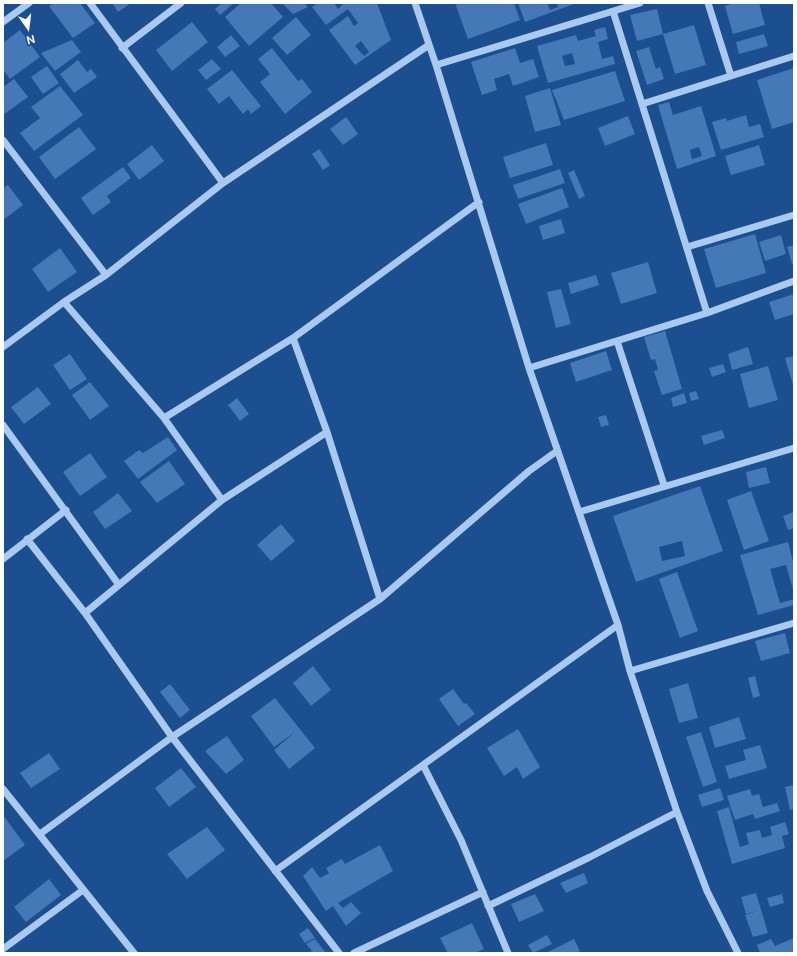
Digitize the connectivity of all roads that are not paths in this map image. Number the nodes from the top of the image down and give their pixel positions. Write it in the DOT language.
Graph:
graph roads {
  1 [pos="29,3"];
  2 [pos="90,3"];
  3 [pos="181,3"];
  4 [pos="415,3"];
  5 [pos="640,3"];
  6 [pos="708,3"];
  7 [pos="613,11"];
  8 [pos="3,22"];
  9 [pos="429,45"];
  10 [pos="122,48"];
  11 [pos="794,56"];
  12 [pos="436,65"];
  13 [pos="731,76"];
  14 [pos="642,104"];
  15 [pos="3,140"];
  16 [pos="223,183"];
  17 [pos="479,202"];
  18 [pos="794,215"];
  19 [pos="686,246"];
  20 [pos="106,275"];
  21 [pos="794,281"];
  22 [pos="64,302"];
  23 [pos="707,313"];
  24 [pos="293,338"];
  25 [pos="617,341"];
  26 [pos="3,347"];
  27 [pos="529,368"];
  28 [pos="164,418"];
  29 [pos="3,425"];
  30 [pos="327,432"];
  31 [pos="794,448"];
  32 [pos="557,451"];
  33 [pos="664,485"];
  34 [pos="222,500"];
  35 [pos="66,510"];
  36 [pos="579,512"];
  37 [pos="28,540"];
  38 [pos="3,559"];
  39 [pos="119,585"];
  40 [pos="380,599"];
  41 [pos="85,613"];
  42 [pos="794,623"];
  43 [pos="618,625"];
  44 [pos="630,671"];
  45 [pos="172,737"];
  46 [pos="423,765"];
  47 [pos="3,789"];
  48 [pos="677,812"];
  49 [pos="40,834"];
  50 [pos="276,871"];
  51 [pos="83,890"];
  52 [pos="483,892"];
  53 [pos="488,906"];
  54 [pos="3,949"];
  55 [pos="134,953"];
  56 [pos="339,953"];
  57 [pos="354,953"];
  58 [pos="508,953"];
  59 [pos="738,953"];
  1 -- 8 [label="street"];
  2 -- 10 [label="street"];
  3 -- 10 [label="street"];
  4 -- 9 [label="street"];
  5 -- 7 [label="street"];
  6 -- 13 [label="street"];
  7 -- 12 [label="street"];
  7 -- 14 [label="street"];
  9 -- 12 [label="street"];
  9 -- 16 [label="street"];
  10 -- 16 [label="street"];
  11 -- 13 [label="street"];
  12 -- 17 [label="street"];
  13 -- 14 [label="street"];
  14 -- 19 [label="street"];
  15 -- 20 [label="street"];
  16 -- 20 [label="street"];
  17 -- 24 [label="street"];
  17 -- 27 [label="street"];
  18 -- 19 [label="street"];
  19 -- 23 [label="street"];
  20 -- 22 [label="street"];
  21 -- 23 [label="street"];
  22 -- 26 [label="street"];
  22 -- 28 [label="street"];
  23 -- 25 [label="street"];
  24 -- 28 [label="street"];
  24 -- 30 [label="street"];
  25 -- 27 [label="street"];
  25 -- 33 [label="street"];
  27 -- 32 [label="street"];
  28 -- 34 [label="street"];
  29 -- 35 [label="street"];
  30 -- 34 [label="street"];
  30 -- 40 [label="street"];
  31 -- 33 [label="street"];
  32 -- 36 [label="street"];
  32 -- 40 [label="street"];
  33 -- 36 [label="street"];
  34 -- 39 [label="street"];
  35 -- 37 [label="street"];
  35 -- 39 [label="street"];
  36 -- 43 [label="street"];
  37 -- 38 [label="street"];
  37 -- 41 [label="street"];
  39 -- 41 [label="street"];
  40 -- 45 [label="street"];
  41 -- 45 [label="street"];
  42 -- 44 [label="street"];
  43 -- 44 [label="street"];
  43 -- 46 [label="street"];
  44 -- 48 [label="street"];
  45 -- 49 [label="street"];
  45 -- 50 [label="street"];
  46 -- 50 [label="street"];
  46 -- 52 [label="street"];
  47 -- 49 [label="street"];
  48 -- 53 [label="street"];
  48 -- 59 [label="street"];
  49 -- 51 [label="street"];
  50 -- 56 [label="street"];
  51 -- 54 [label="street"];
  51 -- 55 [label="street"];
  52 -- 53 [label="street"];
  52 -- 57 [label="street"];
  53 -- 58 [label="street"];
}
